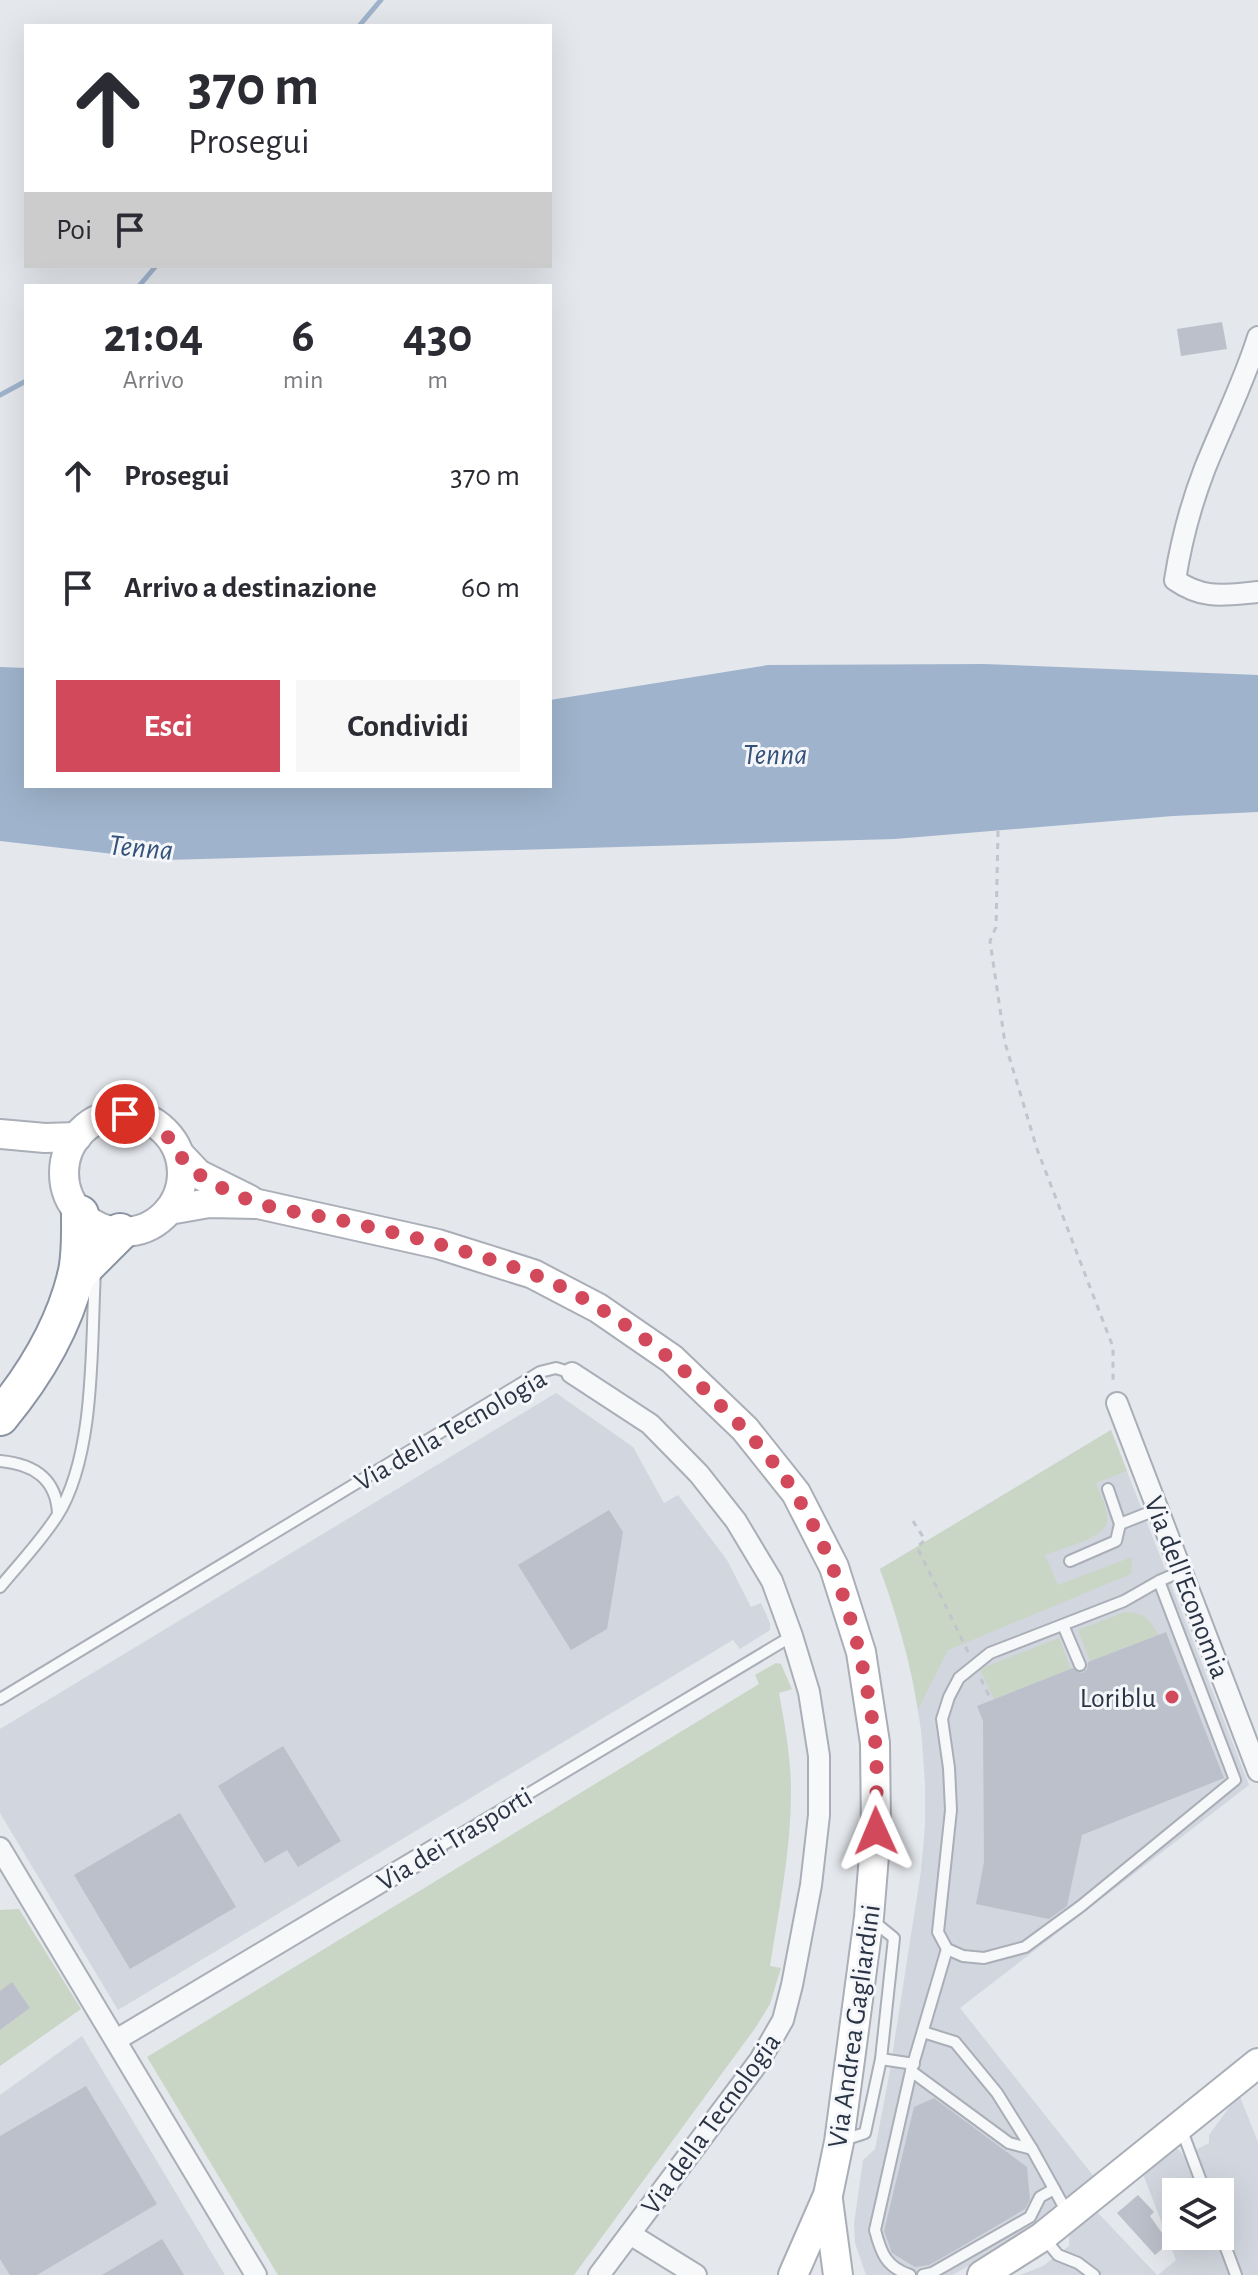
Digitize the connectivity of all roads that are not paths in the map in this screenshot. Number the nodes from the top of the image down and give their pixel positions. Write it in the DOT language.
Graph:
graph roads {
  1 [pos="1258,337"];
  2 [pos="1258,592"];
  3 [pos="77,1137"];
  4 [pos="180,1155"];
  5 [pos="64,1176"];
  6 [pos="258,1204"];
  7 [pos="169,1210"];
  8 [pos="80,1214"];
  9 [pos="97,1254"];
  10 [pos="572,1373"];
  11 [pos="1117,1403"];
  12 [pos="0,1417"];
  13 [pos="0,1461"];
  14 [pos="1108,1489"];
  15 [pos="1158,1509"];
  16 [pos="58,1515"];
  17 [pos="1120,1524"];
  18 [pos="1070,1561"];
  19 [pos="1182,1571"];
  20 [pos="1159,1581"];
  21 [pos="0,1587"];
  22 [pos="1063,1625"];
  23 [pos="792,1636"];
  24 [pos="1080,1665"];
  25 [pos="0,1699"];
  26 [pos="1257,1770"];
  27 [pos="1235,1780"];
  28 [pos="0,1848"];
  29 [pos="436,1849"];
  30 [pos="869,1917"];
  31 [pos="947,1949"];
  32 [pos="923,2032"];
  33 [pos="116,2040"];
  34 [pos="881,2059"];
  35 [pos="1258,2063"];
  36 [pos="912,2067"];
  37 [pos="1180,2126"];
  38 [pos="839,2142"];
  39 [pos="1032,2149"];
  40 [pos="1200,2178"];
  41 [pos="1054,2189"];
  42 [pos="828,2195"];
  43 [pos="1069,2216"];
  44 [pos="630,2234"];
  45 [pos="1042,2237"];
  46 [pos="1227,2250"];
  47 [pos="256,2275"];
  48 [pos="599,2275"];
  49 [pos="696,2275"];
  50 [pos="793,2275"];
  51 [pos="838,2275"];
  52 [pos="910,2275"];
  53 [pos="923,2275"];
  54 [pos="982,2275"];
  55 [pos="1094,2275"];
  56 [pos="1236,2275"];
  1 -- 2 [label="street"];
  3 -- 4 [label="main road"];
  3 -- 5 [label="main road"];
  3 -- 5 [label="main road"];
  4 -- 6 [label="main road"];
  4 -- 7 [label="main road"];
  5 -- 8 [label="main road"];
  6 -- 7 [label="main road"];
  6 -- 30 [label="main road, Via Andrea Gagliardini"];
  7 -- 9 [label="main road"];
  8 -- 9 [label="highway"];
  8 -- 9 [label="main road"];
  9 -- 12 [label="highway"];
  9 -- 16 [label="lane"];
  10 -- 23 [label="street, Via della Tecnologia"];
  10 -- 25 [label="lane, Via della Tecnologia"];
  11 -- 15 [label="street, Via dell'Economia"];
  13 -- 16 [label="lane"];
  14 -- 17 [label="lane"];
  15 -- 17 [label="lane"];
  15 -- 19 [label="street, Via dell'Economia"];
  16 -- 21 [label="lane"];
  17 -- 18 [label="lane"];
  19 -- 20 [label="lane"];
  19 -- 26 [label="street, Via dell'Economia"];
  20 -- 22 [label="lane"];
  20 -- 27 [label="lane"];
  22 -- 24 [label="lane"];
  22 -- 31 [label="lane"];
  23 -- 29 [label="lane, Via dei Trasporti"];
  23 -- 44 [label="street, Via della Tecnologia"];
  26 -- 27 [label="lane"];
  27 -- 31 [label="lane"];
  28 -- 33 [label="street"];
  29 -- 33 [label="street, Via dei Trasporti"];
  30 -- 34 [label="lane"];
  30 -- 38 [label="main road, Via Andrea Gagliardini"];
  31 -- 32 [label="lane"];
  32 -- 36 [label="lane"];
  32 -- 39 [label="lane"];
  33 -- 47 [label="street"];
  34 -- 36 [label="lane"];
  34 -- 38 [label="lane"];
  35 -- 37 [label="main road"];
  36 -- 39 [label="lane"];
  36 -- 52 [label="lane"];
  37 -- 40 [label="lane"];
  37 -- 43 [label="main road"];
  38 -- 42 [label="main road, Via Andrea Gagliardini"];
  39 -- 41 [label="lane"];
  41 -- 43 [label="lane"];
  41 -- 53 [label="lane"];
  42 -- 50 [label="main road"];
  42 -- 51 [label="main road"];
  43 -- 45 [label="main road"];
  44 -- 48 [label="street, Via della Tecnologia"];
  44 -- 49 [label="street"];
  45 -- 54 [label="main road"];
  45 -- 55 [label="lane"];
  46 -- 56 [label="lane"];
}
